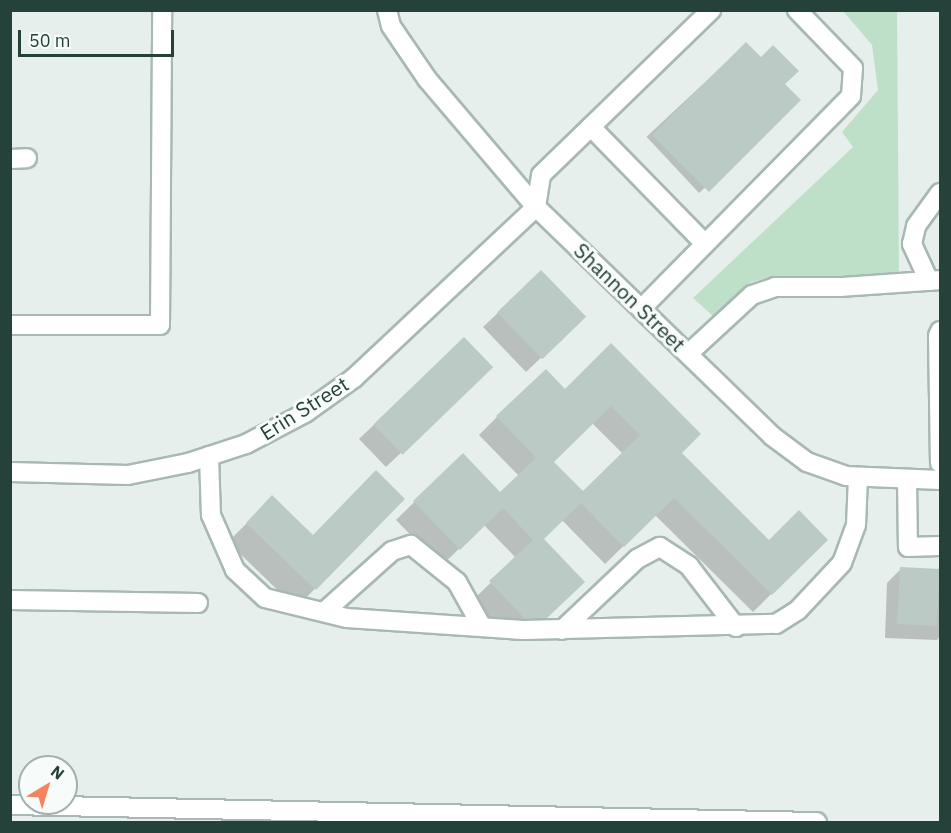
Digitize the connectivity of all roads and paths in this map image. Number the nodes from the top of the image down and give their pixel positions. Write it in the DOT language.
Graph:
graph roads {
  1 [pos="162,10"];
  2 [pos="387,10"];
  3 [pos="711,10"];
  4 [pos="797,10"];
  5 [pos="591,127"];
  6 [pos="940,193"];
  7 [pos="536,207"];
  8 [pos="705,244"];
  9 [pos="935,280"];
  10 [pos="641,309"];
  11 [pos="10,325"];
  12 [pos="940,331"];
  13 [pos="688,354"];
  14 [pos="209,456"];
  15 [pos="940,463"];
  16 [pos="10,472"];
  17 [pos="858,477"];
  18 [pos="908,479"];
  19 [pos="940,480"];
  20 [pos="940,546"];
  21 [pos="10,600"];
  22 [pos="198,603"];
  23 [pos="324,612"];
  24 [pos="482,627"];
  25 [pos="736,627"];
  26 [pos="562,630"];
  27 [pos="10,805"];
  28 [pos="818,822"];
  1 -- 11 [label="street"];
  2 -- 7 [label="street, Shannon Street"];
  3 -- 5 [label="street"];
  4 -- 8 [label="street"];
  5 -- 7 [label="street"];
  5 -- 8 [label="street"];
  6 -- 9 [label="street"];
  7 -- 10 [label="street, Shannon Street"];
  7 -- 14 [label="street, Erin Street"];
  8 -- 10 [label="street"];
  9 -- 13 [label="street"];
  10 -- 13 [label="street, Shannon Street"];
  12 -- 15 [label="street"];
  13 -- 17 [label="street, Shannon Street"];
  14 -- 16 [label="street, Erin Street"];
  14 -- 23 [label="street"];
  17 -- 18 [label="street, Shannon Street"];
  17 -- 25 [label="street"];
  18 -- 19 [label="street, Shannon Street"];
  18 -- 20 [label="street"];
  21 -- 22 [label="street"];
  23 -- 24 [label="street"];
  23 -- 24 [label="street"];
  24 -- 26 [label="street"];
  25 -- 26 [label="street"];
  25 -- 26 [label="street"];
  27 -- 28 [label="street"];
}
